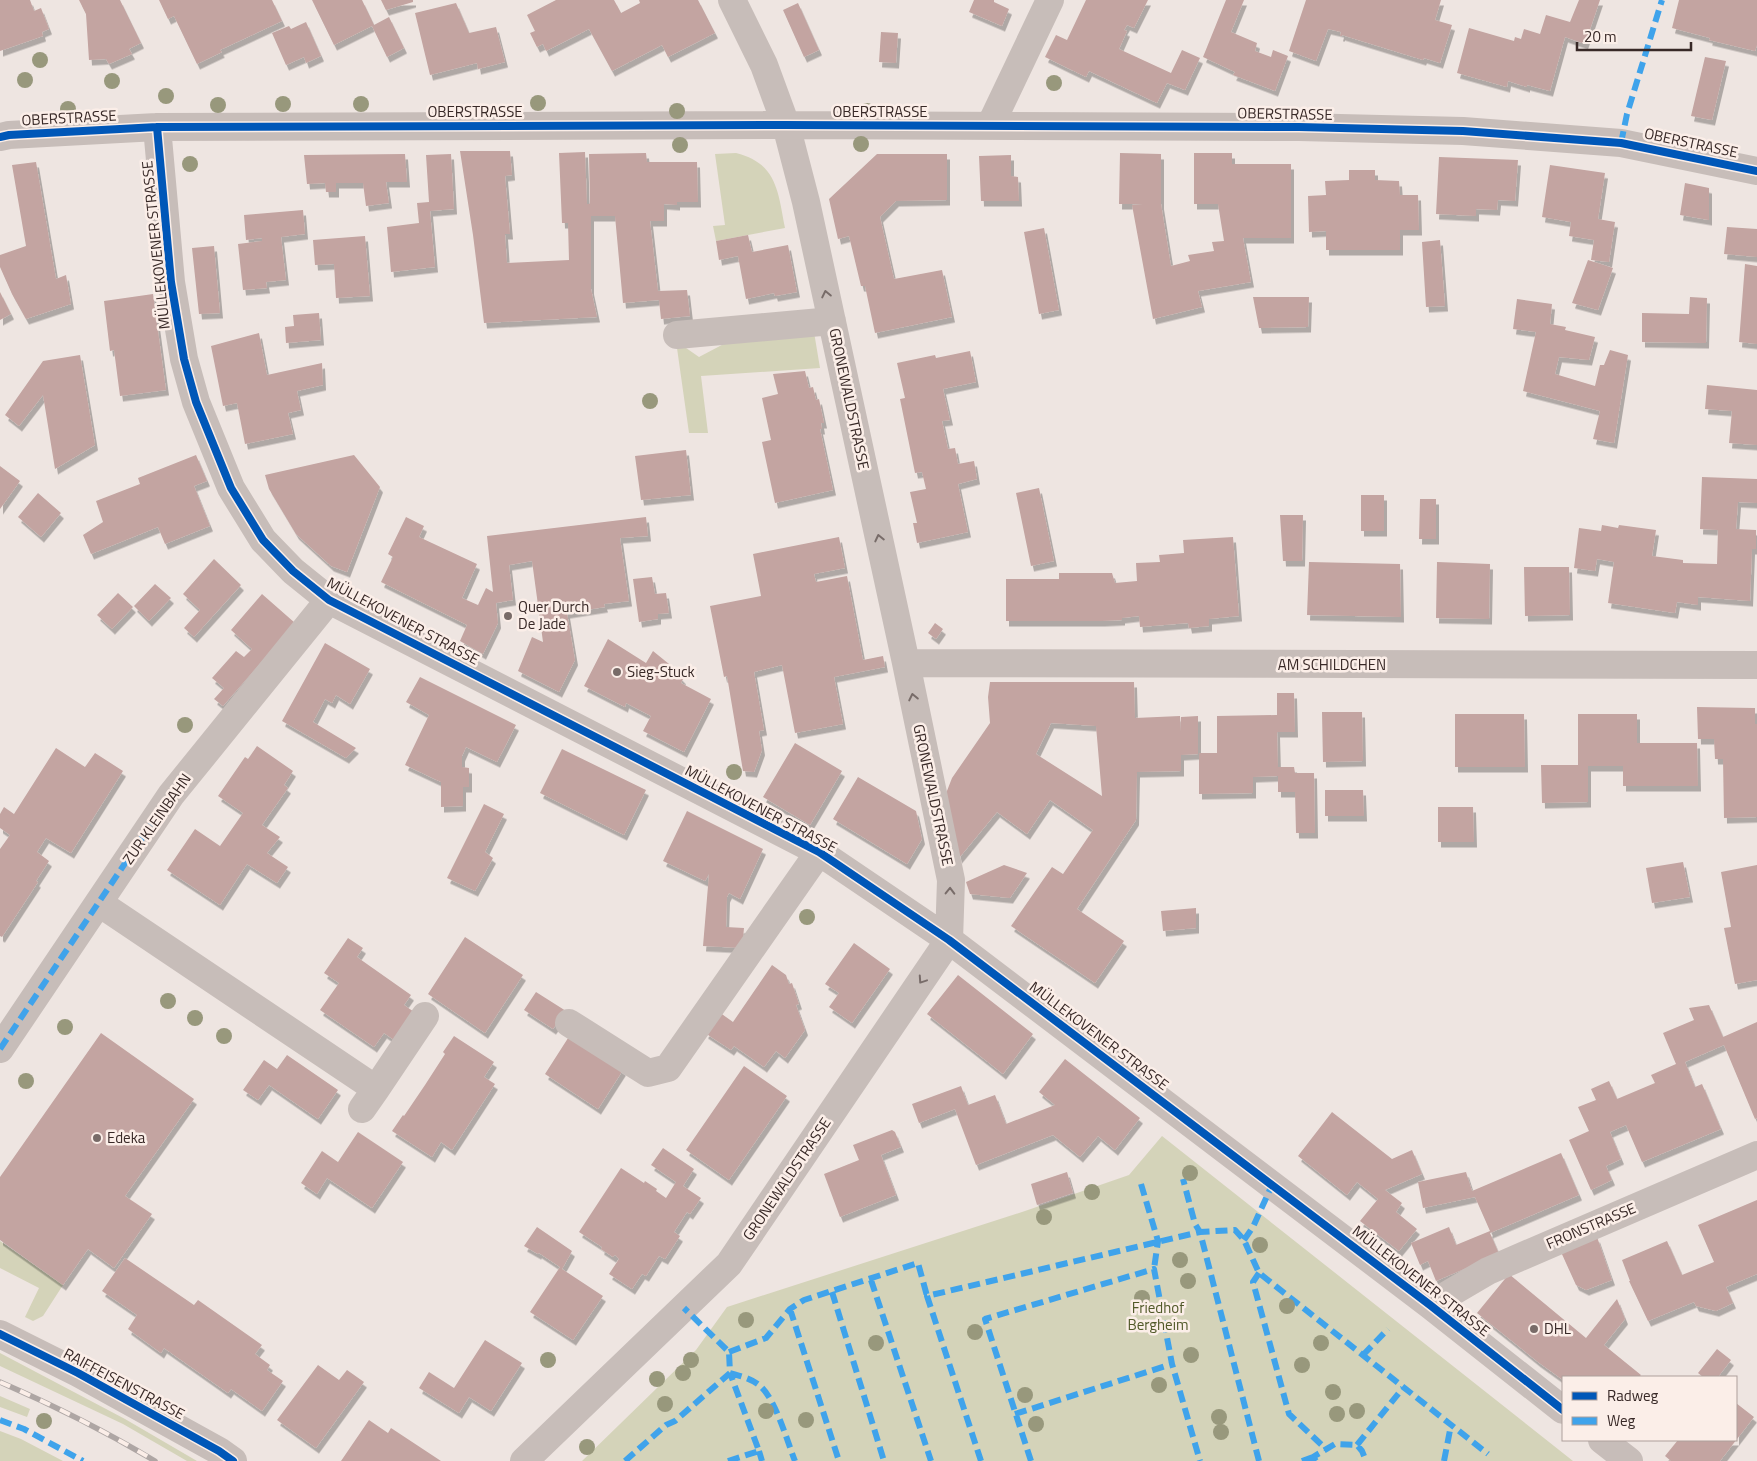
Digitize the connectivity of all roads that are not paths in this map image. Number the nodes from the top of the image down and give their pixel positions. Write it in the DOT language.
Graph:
graph roads {
  1 [pos="732,0"];
  2 [pos="1050,0"];
  3 [pos="786,125"];
  4 [pos="990,126"];
  5 [pos="157,128"];
  6 [pos="0,137"];
  7 [pos="1757,171"];
  8 [pos="832,320"];
  9 [pos="677,335"];
  10 [pos="329,600"];
  11 [pos="906,663"];
  12 [pos="1757,665"];
  13 [pos="819,852"];
  14 [pos="99,902"];
  15 [pos="949,940"];
  16 [pos="425,1016"];
  17 [pos="569,1023"];
  18 [pos="0,1049"];
  19 [pos="1757,1155"];
  20 [pos="1430,1305"];
  21 [pos="0,1334"];
  22 [pos="1562,1409"];
  23 [pos="1603,1441"];
  24 [pos="233,1461"];
  25 [pos="524,1461"];
  26 [pos="1629,1461"];
  1 -- 3 [label="street, GRONEWALDSTRASSE"];
  2 -- 4 [label="street"];
  3 -- 4 [label="street, OBERSTRASSE"];
  3 -- 5 [label="street, OBERSTRASSE"];
  8 -- 3 [label="street, GRONEWALDSTRASSE, one-way"];
  4 -- 7 [label="street, OBERSTRASSE"];
  5 -- 6 [label="street, OBERSTRASSE"];
  5 -- 10 [label="street, MÜLLEKOVENER STRASSE"];
  8 -- 9 [label="street"];
  11 -- 8 [label="street, GRONEWALDSTRASSE, one-way"];
  10 -- 13 [label="street, MÜLLEKOVENER STRASSE"];
  10 -- 14 [label="street, ZUR KLEINBAHN"];
  11 -- 12 [label="street, AM SCHILDCHEN"];
  15 -- 11 [label="street, GRONEWALDSTRASSE, one-way"];
  13 -- 15 [label="street, MÜLLEKOVENER STRASSE"];
  13 -- 17 [label="street"];
  14 -- 16 [label="street"];
  14 -- 18 [label="street, ZUR KLEINBAHN"];
  15 -- 20 [label="street, MÜLLEKOVENER STRASSE"];
  15 -- 25 [label="street, GRONEWALDSTRASSE, one-way"];
  19 -- 20 [label="street, FRONSTRASSE"];
  20 -- 22 [label="street, MÜLLEKOVENER STRASSE"];
  21 -- 24 [label="street, RAIFFEISENSTRASSE"];
  23 -- 26 [label="street"];
}
